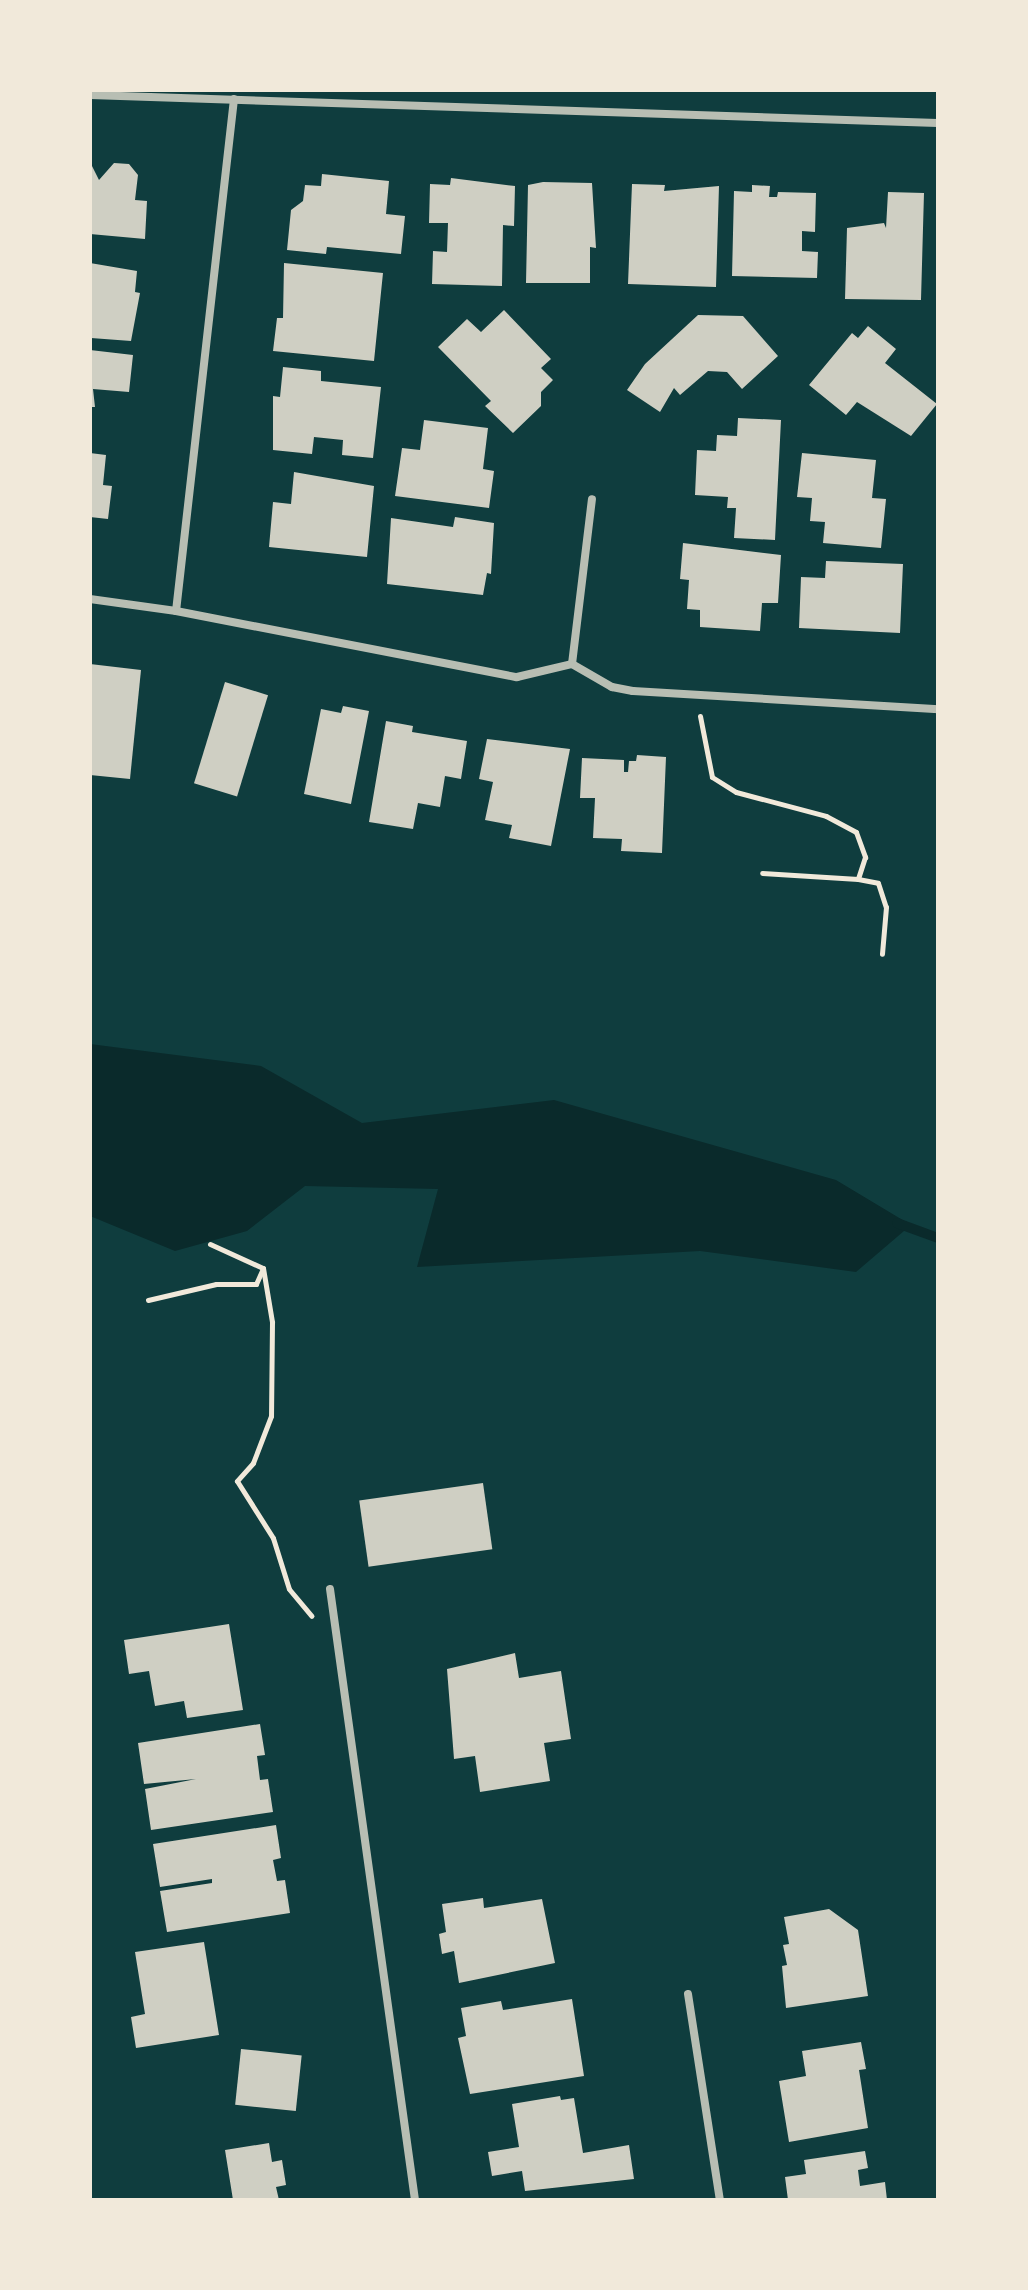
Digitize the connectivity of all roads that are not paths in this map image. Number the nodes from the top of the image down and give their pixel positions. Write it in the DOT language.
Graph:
graph roads {
  1 [pos="90,95"];
  2 [pos="234,99"];
  3 [pos="938,123"];
  4 [pos="592,499"];
  5 [pos="90,599"];
  6 [pos="176,611"];
  7 [pos="572,664"];
  8 [pos="938,709"];
  9 [pos="330,1589"];
  10 [pos="688,1994"];
  11 [pos="415,2200"];
  12 [pos="720,2200"];
  1 -- 2 [label="street"];
  2 -- 3 [label="street"];
  2 -- 6 [label="street"];
  4 -- 7 [label="street"];
  5 -- 6 [label="street"];
  6 -- 7 [label="street"];
  7 -- 8 [label="street"];
  9 -- 11 [label="street"];
  10 -- 12 [label="street"];
}
